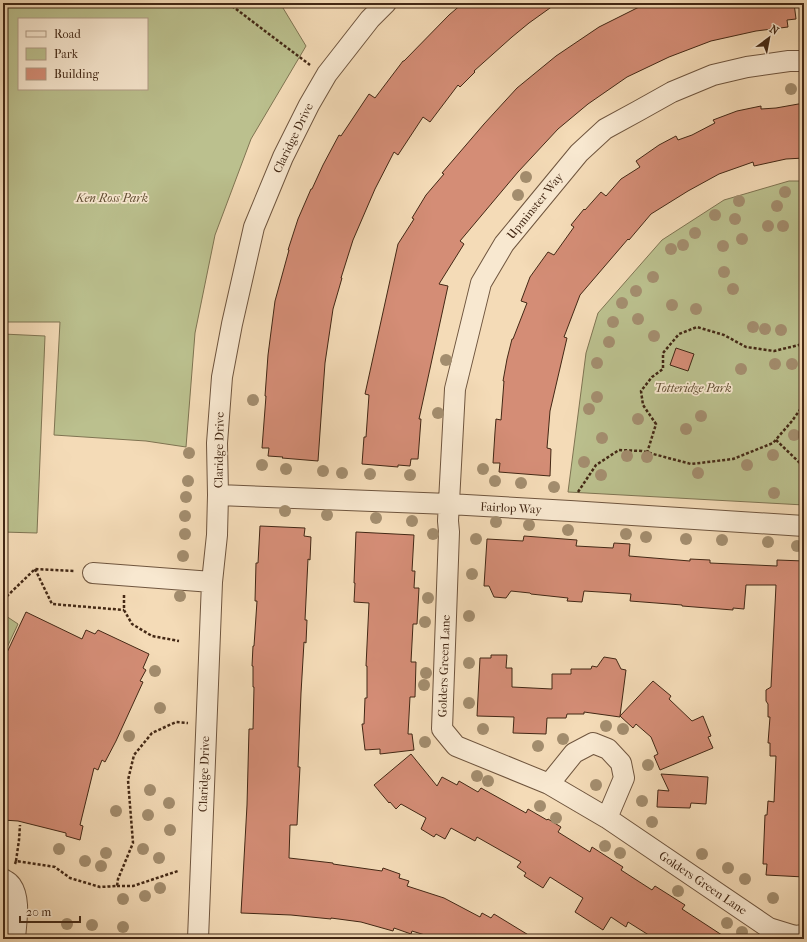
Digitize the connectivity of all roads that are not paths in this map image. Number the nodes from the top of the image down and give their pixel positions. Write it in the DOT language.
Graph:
graph roads {
  1 [pos="386,3"];
  2 [pos="804,61"];
  3 [pos="218,495"];
  4 [pos="449,504"];
  5 [pos="804,526"];
  6 [pos="93,573"];
  7 [pos="212,582"];
  8 [pos="549,784"];
  9 [pos="607,818"];
  10 [pos="6,881"];
  11 [pos="804,935"];
  12 [pos="15,939"];
  13 [pos="198,939"];
  1 -- 3 [label="street, Claridge Drive"];
  2 -- 4 [label="street, Upminster Way"];
  3 -- 4 [label="street, Fairlop Way"];
  3 -- 7 [label="street, Claridge Drive"];
  4 -- 5 [label="street, Fairlop Way"];
  4 -- 8 [label="street, Golders Green Lane"];
  6 -- 7 [label="street"];
  7 -- 13 [label="street, Claridge Drive"];
  8 -- 9 [label="street, Golders Green Lane"];
  8 -- 9 [label="street"];
  9 -- 11 [label="street, Golders Green Lane"];
  10 -- 12 [label="street"];
}
